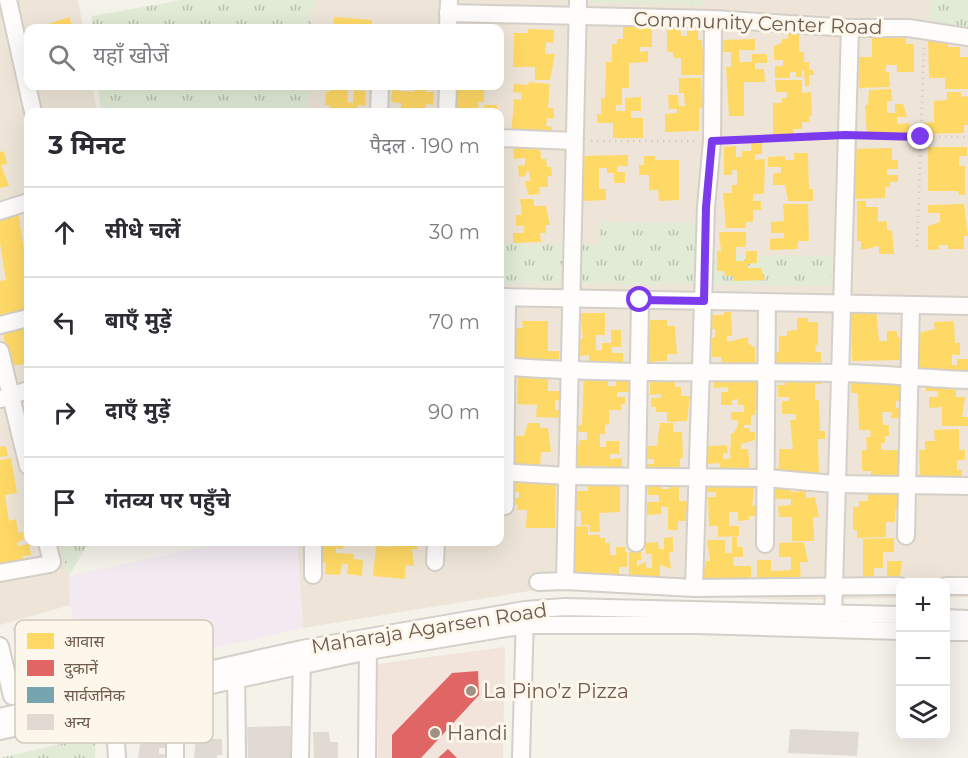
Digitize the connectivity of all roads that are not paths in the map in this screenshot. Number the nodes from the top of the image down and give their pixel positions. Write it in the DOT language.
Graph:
graph roads {
  1 [pos="8,0"];
  2 [pos="578,8"];
  3 [pos="448,14"];
  4 [pos="712,19"];
  5 [pos="850,28"];
  6 [pos="7,34"];
  7 [pos="968,37"];
  8 [pos="24,85"];
  9 [pos="26,90"];
  10 [pos="380,90"];
  11 [pos="448,90"];
  12 [pos="32,108"];
  13 [pos="379,108"];
  14 [pos="447,108"];
  15 [pos="504,138"];
  16 [pos="574,141"];
  17 [pos="24,203"];
  18 [pos="0,211"];
  19 [pos="504,297"];
  20 [pos="571,298"];
  21 [pos="640,300"];
  22 [pos="704,301"];
  23 [pos="767,302"];
  24 [pos="840,303"];
  25 [pos="911,305"];
  26 [pos="968,306"];
  27 [pos="24,319"];
  28 [pos="0,325"];
  29 [pos="0,351"];
  30 [pos="504,366"];
  31 [pos="570,370"];
  32 [pos="838,372"];
  33 [pos="637,373"];
  34 [pos="701,374"];
  35 [pos="767,374"];
  36 [pos="910,379"];
  37 [pos="968,380"];
  38 [pos="24,391"];
  39 [pos="5,397"];
  40 [pos="24,454"];
  41 [pos="504,472"];
  42 [pos="567,476"];
  43 [pos="696,477"];
  44 [pos="636,478"];
  45 [pos="765,478"];
  46 [pos="835,484"];
  47 [pos="907,485"];
  48 [pos="968,486"];
  49 [pos="504,495"];
  50 [pos="505,506"];
  51 [pos="906,536"];
  52 [pos="636,543"];
  53 [pos="765,544"];
  54 [pos="48,546"];
  55 [pos="313,546"];
  56 [pos="436,546"];
  57 [pos="435,562"];
  58 [pos="0,573"];
  59 [pos="313,575"];
  60 [pos="565,581"];
  61 [pos="538,582"];
  62 [pos="832,586"];
  63 [pos="896,586"];
  64 [pos="950,586"];
  65 [pos="968,586"];
  66 [pos="694,588"];
  67 [pos="832,612"];
  68 [pos="896,615"];
  69 [pos="525,617"];
  70 [pos="950,618"];
  71 [pos="968,619"];
  72 [pos="833,631"];
  73 [pos="896,631"];
  74 [pos="950,632"];
  75 [pos="968,632"];
  76 [pos="368,644"];
  77 [pos="0,646"];
  78 [pos="302,657"];
  79 [pos="236,663"];
  80 [pos="213,671"];
  81 [pos="236,680"];
  82 [pos="213,682"];
  83 [pos="12,696"];
  84 [pos="15,716"];
  85 [pos="0,717"];
  86 [pos="15,725"];
  87 [pos="0,731"];
  88 [pos="116,743"];
  89 [pos="117,758"];
  90 [pos="237,758"];
  91 [pos="300,758"];
  92 [pos="368,758"];
  93 [pos="521,758"];
  1 -- 6 [label="street"];
  2 -- 3 [label="street, Community Center Road"];
  2 -- 4 [label="street, Community Center Road"];
  2 -- 16 [label="street"];
  4 -- 5 [label="street, Community Center Road"];
  4 -- 22 [label="street"];
  5 -- 7 [label="street, Community Center Road"];
  5 -- 24 [label="street"];
  6 -- 8 [label="street"];
  9 -- 12 [label="street"];
  10 -- 13 [label="street"];
  11 -- 14 [label="street"];
  15 -- 16 [label="street"];
  16 -- 20 [label="street"];
  17 -- 18 [label="street"];
  19 -- 20 [label="street"];
  20 -- 21 [label="street"];
  20 -- 31 [label="street"];
  21 -- 22 [label="street"];
  21 -- 33 [label="street"];
  22 -- 23 [label="street"];
  22 -- 34 [label="street"];
  23 -- 24 [label="street"];
  23 -- 35 [label="street"];
  24 -- 25 [label="street"];
  24 -- 32 [label="street"];
  25 -- 26 [label="street"];
  25 -- 36 [label="street"];
  27 -- 28 [label="street"];
  29 -- 39 [label="street"];
  30 -- 31 [label="street"];
  31 -- 33 [label="street"];
  31 -- 42 [label="street"];
  32 -- 35 [label="street"];
  32 -- 36 [label="street"];
  32 -- 46 [label="street"];
  33 -- 34 [label="street"];
  33 -- 44 [label="street"];
  34 -- 35 [label="street"];
  34 -- 43 [label="street"];
  35 -- 45 [label="street"];
  36 -- 37 [label="street"];
  36 -- 47 [label="street"];
  38 -- 39 [label="street"];
  39 -- 40 [label="street"];
  41 -- 42 [label="street"];
  42 -- 44 [label="street"];
  42 -- 60 [label="street"];
  43 -- 44 [label="street"];
  43 -- 45 [label="street"];
  43 -- 66 [label="street"];
  44 -- 52 [label="street"];
  45 -- 46 [label="street"];
  45 -- 53 [label="street"];
  46 -- 47 [label="street"];
  46 -- 62 [label="street"];
  47 -- 48 [label="street"];
  47 -- 51 [label="street"];
  49 -- 50 [label="street"];
  54 -- 58 [label="street"];
  55 -- 59 [label="street"];
  56 -- 57 [label="street"];
  60 -- 61 [label="street"];
  60 -- 66 [label="street"];
  62 -- 63 [label="street"];
  62 -- 66 [label="street"];
  62 -- 67 [label="street"];
  64 -- 65 [label="street"];
  67 -- 68 [label="street, Maharaja Agarsen Road"];
  67 -- 69 [label="street, Maharaja Agarsen Road"];
  67 -- 72 [label="street"];
  69 -- 72 [label="street, Maharaja Agarsen Road"];
  69 -- 76 [label="street, Maharaja Agarsen Road"];
  69 -- 93 [label="street"];
  70 -- 71 [label="street"];
  72 -- 73 [label="street, Maharaja Agarsen Road"];
  74 -- 75 [label="street"];
  76 -- 78 [label="street, Maharaja Agarsen Road"];
  76 -- 92 [label="street"];
  77 -- 83 [label="street"];
  78 -- 79 [label="street, Maharaja Agarsen Road"];
  78 -- 81 [label="street, Maharaja Agarsen Road"];
  78 -- 91 [label="street"];
  79 -- 80 [label="street, Maharaja Agarsen Road"];
  79 -- 81 [label="street"];
  81 -- 82 [label="street, Maharaja Agarsen Road"];
  81 -- 90 [label="street"];
  84 -- 85 [label="street, Maharaja Agarsen Road"];
  86 -- 87 [label="street, Maharaja Agarsen Road"];
  88 -- 89 [label="street"];
}
